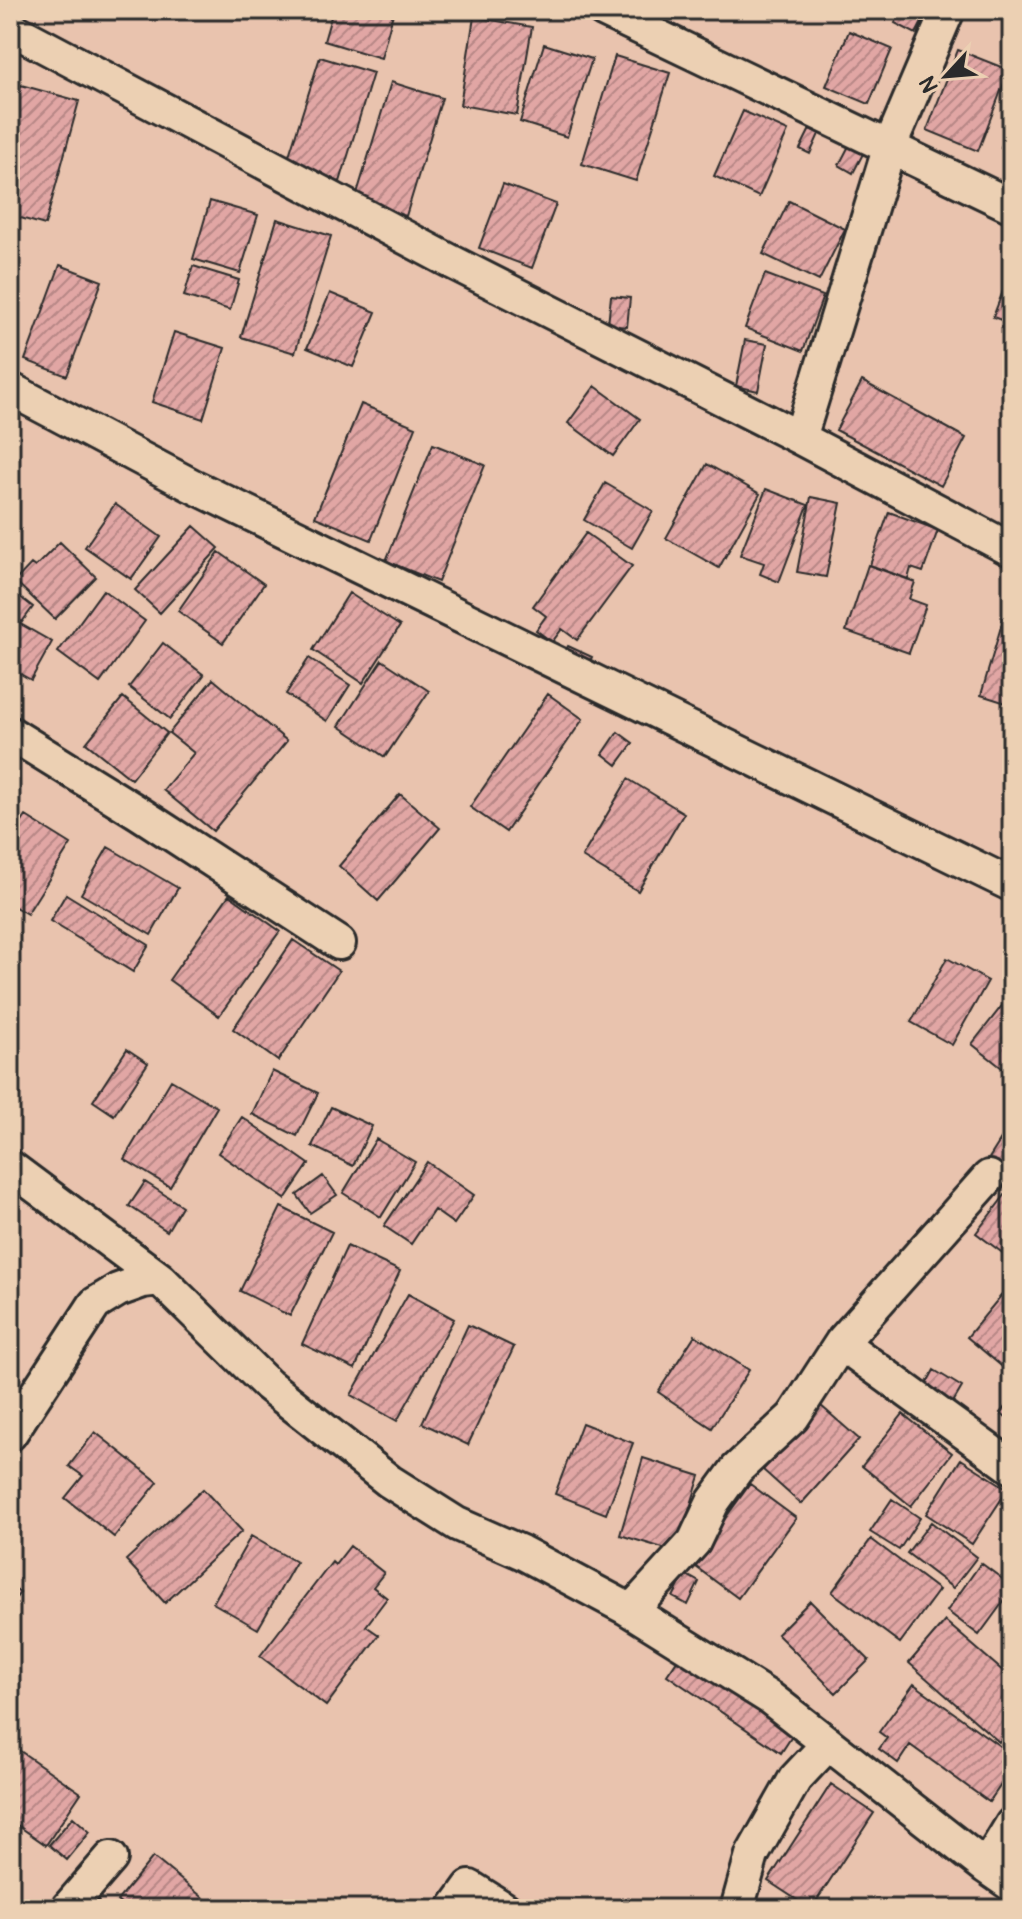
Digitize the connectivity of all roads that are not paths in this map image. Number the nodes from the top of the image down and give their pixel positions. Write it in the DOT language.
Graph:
graph roads {
  1 [pos="603,10"];
  2 [pos="948,10"];
  3 [pos="10,28"];
  4 [pos="890,146"];
  5 [pos="1012,206"];
  6 [pos="10,389"];
  7 [pos="800,438"];
  8 [pos="1012,550"];
  9 [pos="10,733"];
  10 [pos="1012,885"];
  11 [pos="339,943"];
  12 [pos="10,1167"];
  13 [pos="989,1177"];
  14 [pos="160,1279"];
  15 [pos="841,1343"];
  16 [pos="10,1434"];
  17 [pos="1012,1467"];
  18 [pos="631,1611"];
  19 [pos="828,1744"];
  20 [pos="1012,1824"];
  21 [pos="111,1858"];
  22 [pos="999,1876"];
  23 [pos="67,1909"];
  24 [pos="454,1909"];
  25 [pos="505,1909"];
  26 [pos="737,1909"];
  1 -- 4 [label="street"];
  2 -- 4 [label="street"];
  3 -- 7 [label="street"];
  4 -- 5 [label="street"];
  4 -- 7 [label="street"];
  6 -- 10 [label="street"];
  7 -- 8 [label="street"];
  9 -- 11 [label="street"];
  12 -- 14 [label="street"];
  13 -- 15 [label="street"];
  14 -- 16 [label="street"];
  14 -- 18 [label="street"];
  15 -- 17 [label="street"];
  15 -- 18 [label="street"];
  18 -- 19 [label="street"];
  19 -- 22 [label="street"];
  19 -- 26 [label="street"];
  20 -- 22 [label="street"];
  21 -- 23 [label="street"];
  24 -- 25 [label="street"];
}
